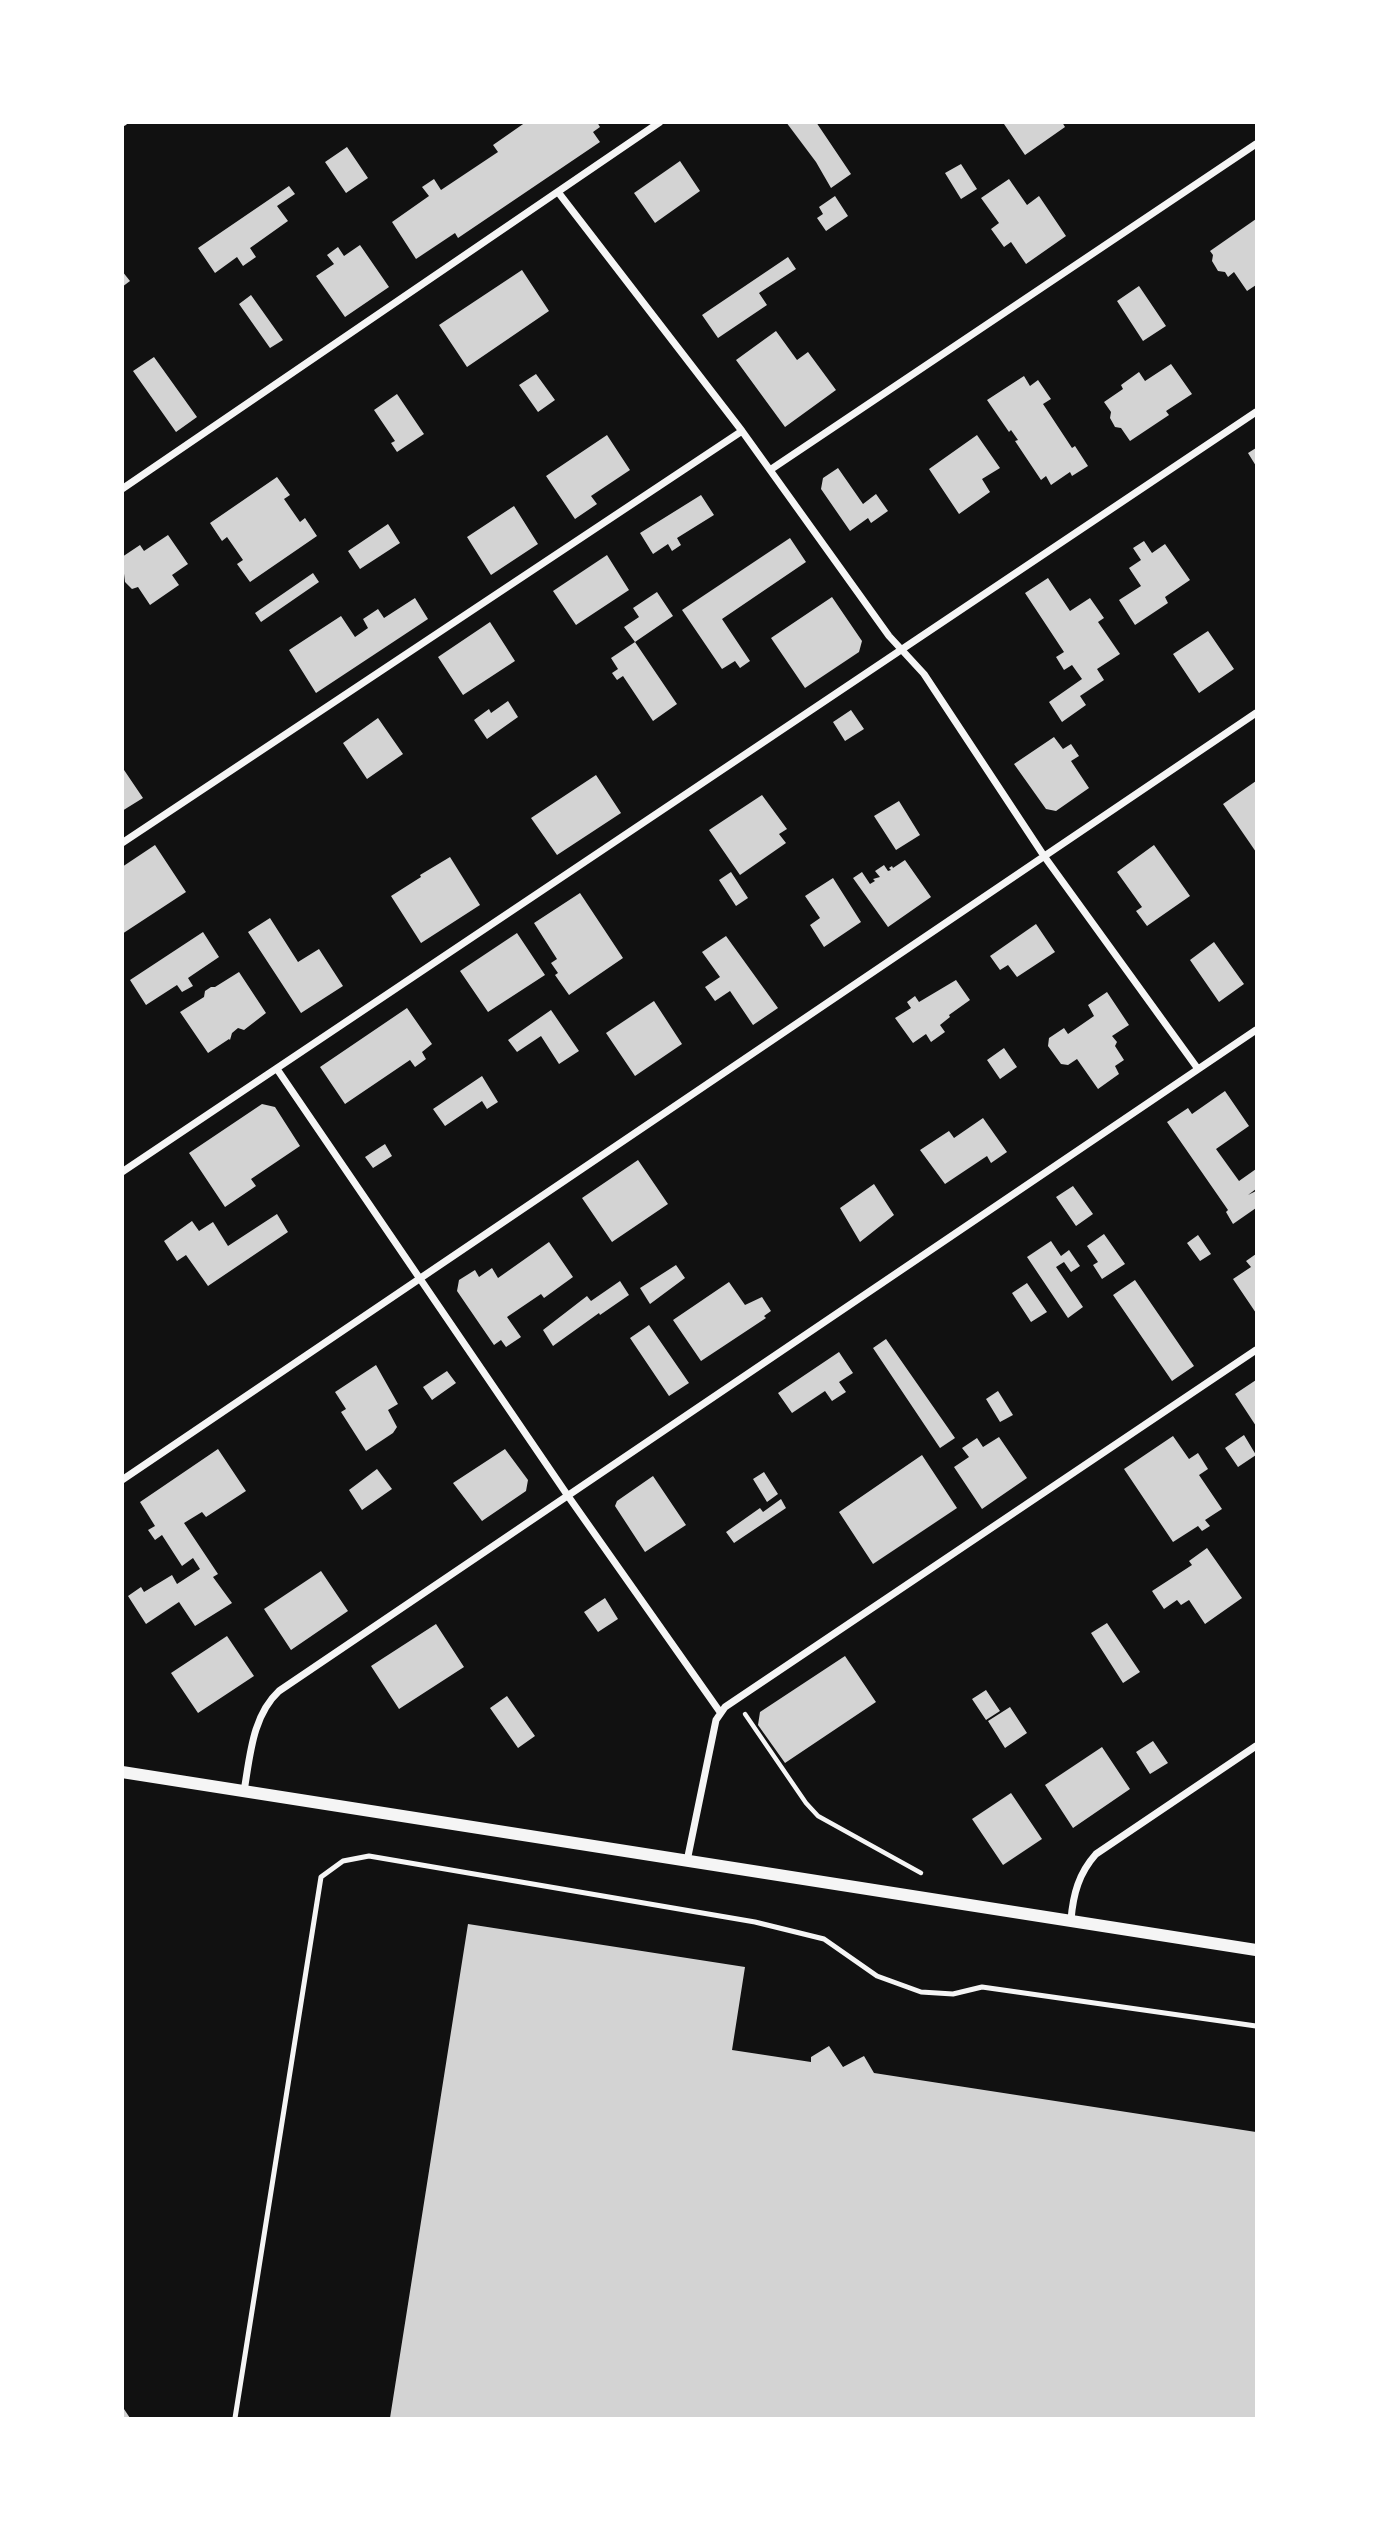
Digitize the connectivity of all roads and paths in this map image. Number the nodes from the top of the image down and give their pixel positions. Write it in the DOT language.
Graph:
graph roads {
  1 [pos="660,122"];
  2 [pos="1256,144"];
  3 [pos="558,192"];
  4 [pos="1256,412"];
  5 [pos="742,432"];
  6 [pos="770,470"];
  7 [pos="122,489"];
  8 [pos="902,649"];
  9 [pos="1256,713"];
  10 [pos="122,843"];
  11 [pos="1044,856"];
  12 [pos="1256,1030"];
  13 [pos="277,1069"];
  14 [pos="1198,1069"];
  15 [pos="122,1172"];
  16 [pos="421,1280"];
  17 [pos="1256,1350"];
  18 [pos="122,1480"];
  19 [pos="568,1496"];
  20 [pos="720,1712"];
  21 [pos="745,1713"];
  22 [pos="1256,1746"];
  23 [pos="122,1772"];
  24 [pos="244,1791"];
  25 [pos="687,1861"];
  26 [pos="928,1877"];
  27 [pos="1071,1920"];
  28 [pos="1256,1950"];
  29 [pos="1256,2026"];
  30 [pos="235,2418"];
  1 -- 3 [label="street"];
  2 -- 6 [label="street"];
  3 -- 5 [label="street"];
  3 -- 7 [label="street"];
  4 -- 8 [label="street"];
  5 -- 6 [label="street"];
  5 -- 10 [label="street"];
  6 -- 8 [label="street"];
  8 -- 11 [label="street"];
  8 -- 13 [label="street"];
  9 -- 11 [label="street"];
  11 -- 14 [label="street"];
  11 -- 16 [label="street"];
  12 -- 14 [label="street"];
  13 -- 15 [label="street"];
  13 -- 16 [label="street"];
  14 -- 19 [label="street"];
  16 -- 18 [label="street"];
  16 -- 19 [label="street"];
  17 -- 20 [label="street"];
  19 -- 20 [label="street"];
  19 -- 24 [label="street"];
  20 -- 25 [label="street"];
  21 -- 26 [label="path"];
  22 -- 27 [label="street"];
  23 -- 24 [label="street"];
  24 -- 25 [label="street"];
  25 -- 27 [label="street"];
  27 -- 28 [label="street"];
  29 -- 30 [label="lane"];
}
